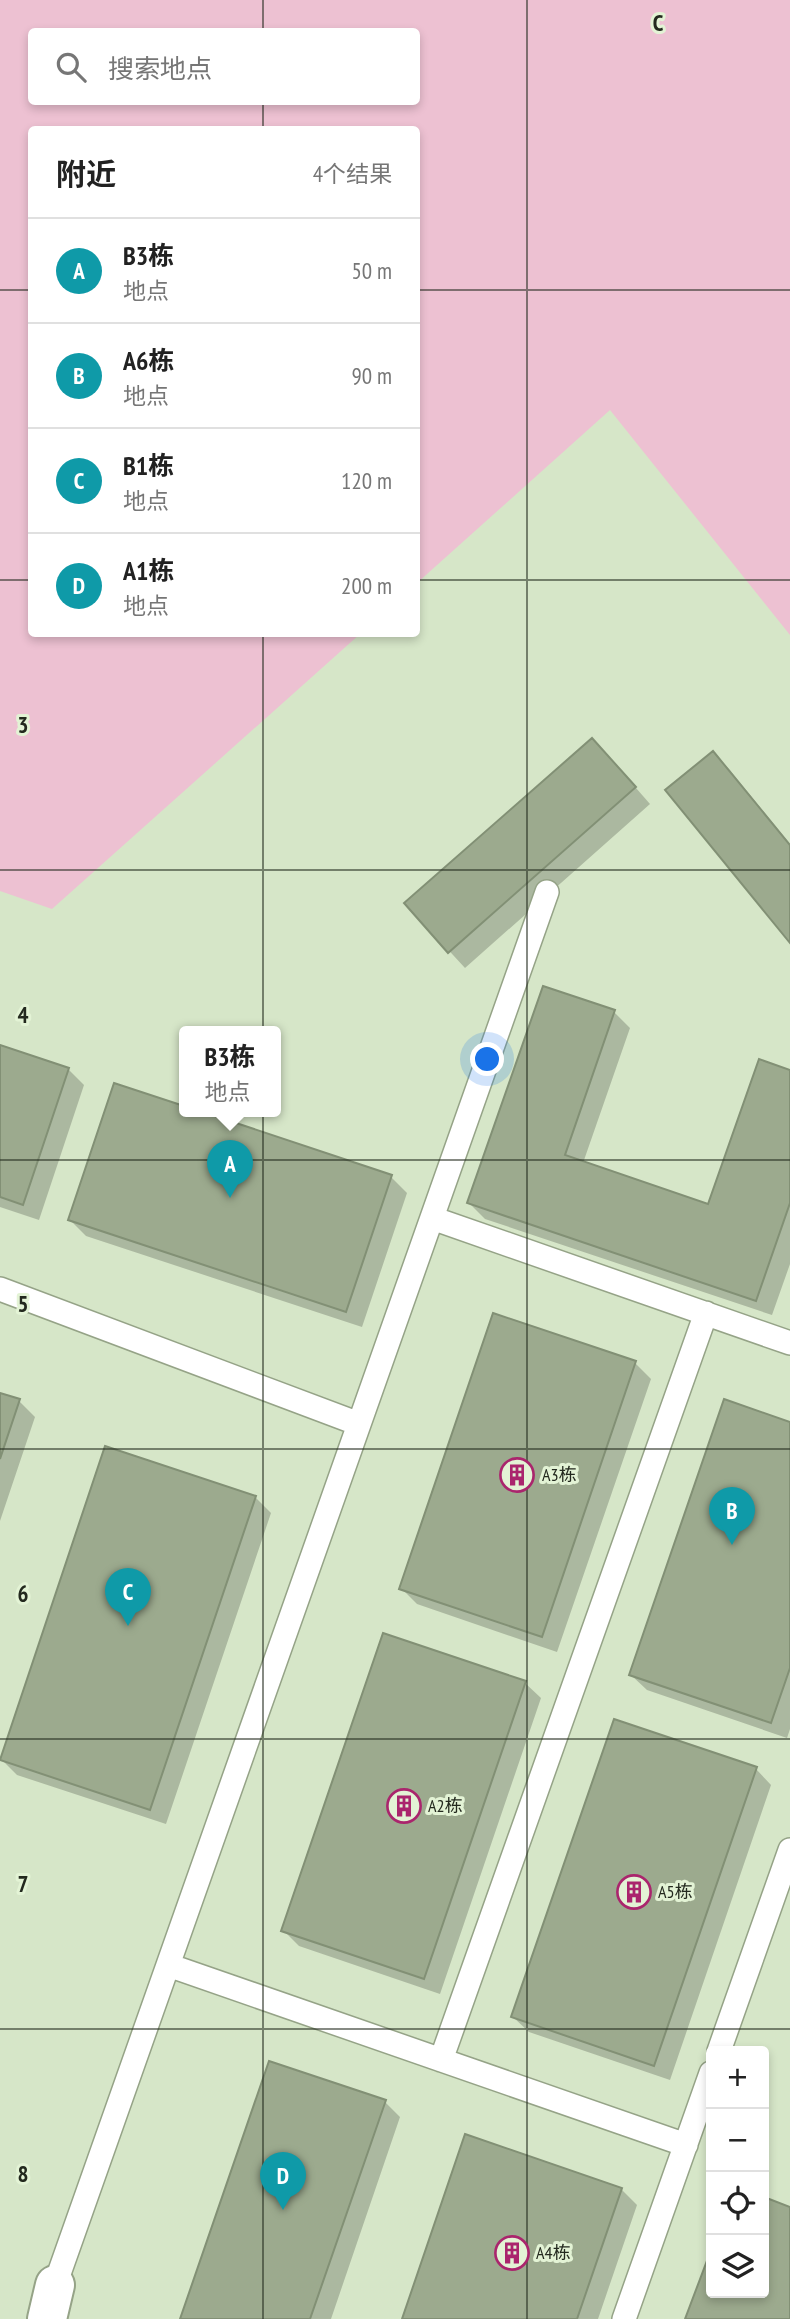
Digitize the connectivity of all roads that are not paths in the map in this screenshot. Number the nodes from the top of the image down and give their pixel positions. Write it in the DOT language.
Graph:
graph roads {
  1 [pos="547,892"];
  2 [pos="432,1218"];
  3 [pos="0,1289"];
  4 [pos="706,1313"];
  5 [pos="790,1343"];
  6 [pos="359,1424"];
  7 [pos="790,1850"];
  8 [pos="168,1965"];
  9 [pos="721,2046"];
  10 [pos="441,2060"];
  11 [pos="706,2087"];
  12 [pos="686,2145"];
  13 [pos="51,2302"];
  14 [pos="624,2319"];
  1 -- 2 [label="lane"];
  2 -- 4 [label="lane"];
  2 -- 6 [label="lane"];
  3 -- 6 [label="lane"];
  4 -- 5 [label="lane"];
  4 -- 10 [label="lane"];
  6 -- 8 [label="lane"];
  7 -- 9 [label="lane"];
  8 -- 10 [label="lane"];
  8 -- 13 [label="lane"];
  10 -- 12 [label="lane"];
  11 -- 12 [label="lane"];
  12 -- 14 [label="lane"];
}
